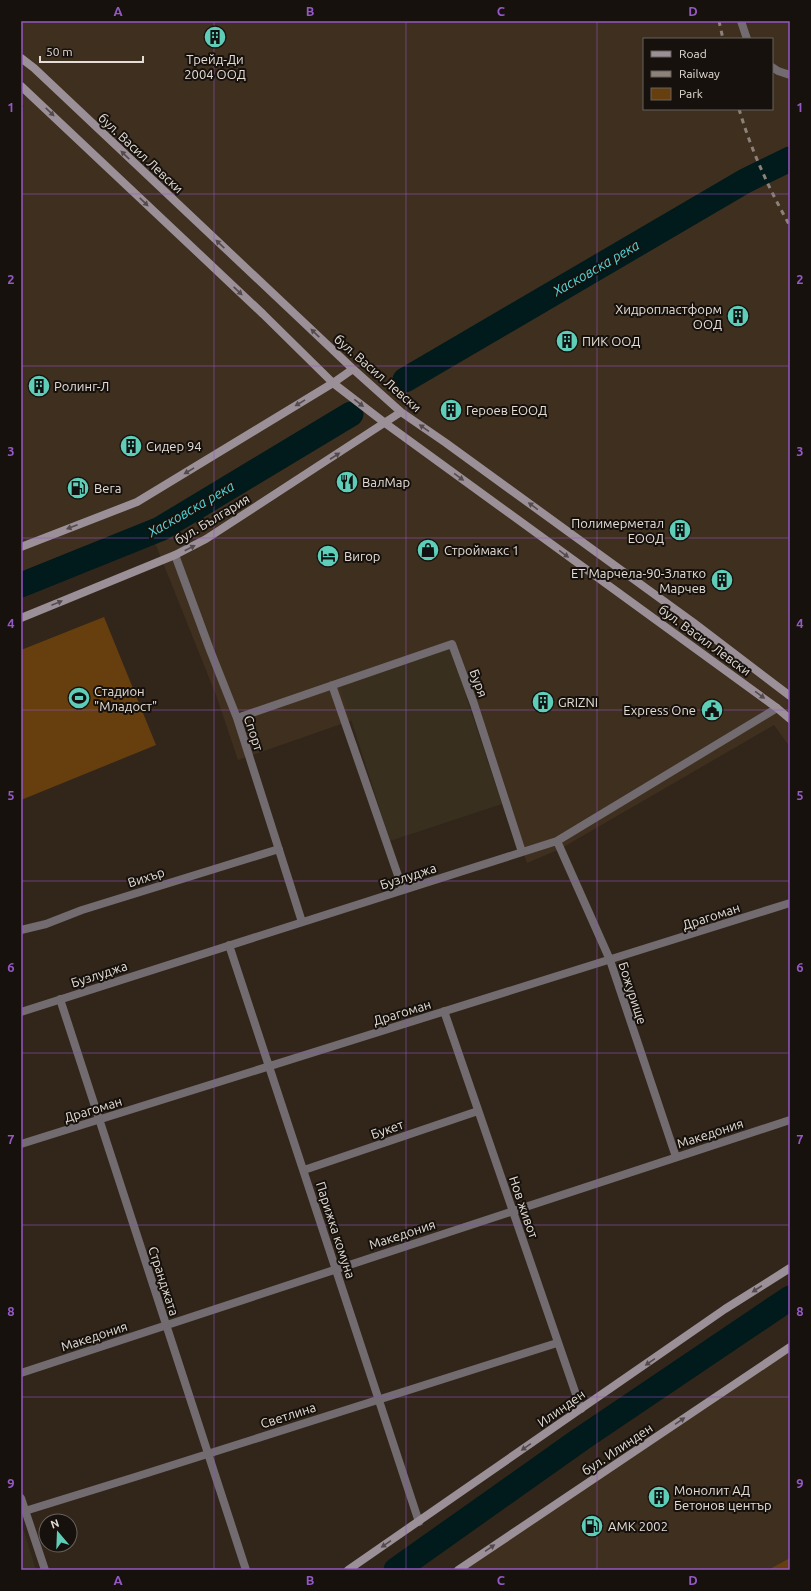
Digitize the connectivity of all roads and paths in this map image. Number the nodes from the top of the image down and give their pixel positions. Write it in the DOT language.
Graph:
graph roads {
  1 [pos="741,21"];
  2 [pos="747,38"];
  3 [pos="21,58"];
  4 [pos="773,68"];
  5 [pos="790,74"];
  6 [pos="21,86"];
  7 [pos="353,369"];
  8 [pos="334,383"];
  9 [pos="401,412"];
  10 [pos="385,423"];
  11 [pos="21,547"];
  12 [pos="175,555"];
  13 [pos="21,618"];
  14 [pos="332,685"];
  15 [pos="790,696"];
  16 [pos="777,708"];
  17 [pos="237,718"];
  18 [pos="790,719"];
  19 [pos="557,841"];
  20 [pos="279,849"];
  21 [pos="522,852"];
  22 [pos="403,890"];
  23 [pos="790,903"];
  24 [pos="302,922"];
  25 [pos="21,930"];
  26 [pos="229,945"];
  27 [pos="610,960"];
  28 [pos="60,999"];
  29 [pos="444,1011"];
  30 [pos="21,1012"];
  31 [pos="269,1066"];
  32 [pos="478,1110"];
  33 [pos="98,1120"];
  34 [pos="790,1120"];
  35 [pos="21,1144"];
  36 [pos="676,1157"];
  37 [pos="304,1170"];
  38 [pos="512,1210"];
  39 [pos="336,1268"];
  40 [pos="790,1268"];
  41 [pos="166,1326"];
  42 [pos="557,1343"];
  43 [pos="790,1347"];
  44 [pos="21,1372"];
  45 [pos="378,1399"];
  46 [pos="581,1409"];
  47 [pos="207,1453"];
  48 [pos="21,1498"];
  49 [pos="24,1515"];
  50 [pos="419,1522"];
  51 [pos="44,1570"];
  52 [pos="246,1570"];
  53 [pos="348,1570"];
  54 [pos="458,1570"];
  1 -- 2 [label="street"];
  7 -- 3 [label="main road, бул. Васил Левски, one-way"];
  4 -- 5 [label="street"];
  6 -- 8 [label="main road, бул. Васил Левски, one-way"];
  7 -- 8 [label="main road"];
  7 -- 9 [label="main road, бул. Васил Левски"];
  8 -- 10 [label="main road, бул. Васил Левски, one-way"];
  8 -- 11 [label="main road, one-way"];
  9 -- 10 [label="main road, бул. България"];
  15 -- 9 [label="main road, бул. Васил Левски, one-way"];
  12 -- 10 [label="main road, бул. България, one-way"];
  10 -- 16 [label="main road, бул. Васил Левски, one-way"];
  13 -- 12 [label="main road, бул. България, one-way"];
  12 -- 17 [label="street, Спорт"];
  14 -- 17 [label="street, Буря"];
  14 -- 21 [label="street, Буря"];
  14 -- 22 [label="street"];
  16 -- 18 [label="main road, бул. Васил Левски"];
  16 -- 19 [label="street, Бузлуджа"];
  17 -- 20 [label="street, Спорт"];
  19 -- 21 [label="street, Бузлуджа"];
  19 -- 27 [label="street, Божурище"];
  20 -- 24 [label="street, Спорт"];
  20 -- 25 [label="street, Вихър"];
  21 -- 22 [label="street, Бузлуджа"];
  22 -- 24 [label="street, Бузлуджа"];
  23 -- 27 [label="street, Драгоман"];
  24 -- 26 [label="street, Бузлуджа"];
  26 -- 28 [label="street, Бузлуджа"];
  26 -- 31 [label="street, Парижка комуна"];
  27 -- 29 [label="street, Драгоман"];
  27 -- 36 [label="street, Божурище"];
  28 -- 30 [label="street, Бузлуджа"];
  28 -- 33 [label="street, Странджата"];
  29 -- 31 [label="street, Драгоман"];
  29 -- 32 [label="street, Нов живот"];
  31 -- 33 [label="street, Драгоман"];
  31 -- 37 [label="street, Парижка комуна"];
  32 -- 37 [label="street, Букет"];
  32 -- 38 [label="street, Нов живот"];
  33 -- 35 [label="street, Драгоман"];
  33 -- 41 [label="street, Странджата"];
  34 -- 36 [label="street, Македония"];
  36 -- 38 [label="street, Македония"];
  37 -- 39 [label="street, Парижка комуна"];
  38 -- 39 [label="street, Македония"];
  38 -- 42 [label="street, Нов живот"];
  39 -- 41 [label="street, Македония"];
  39 -- 45 [label="street, Парижка комуна"];
  40 -- 46 [label="main road, Илинден, one-way"];
  41 -- 44 [label="street, Македония"];
  41 -- 47 [label="street, Странджата"];
  42 -- 45 [label="street, Светлина"];
  42 -- 46 [label="street, Нов живот"];
  54 -- 43 [label="main road, бул. Илинден, one-way"];
  45 -- 47 [label="street, Светлина"];
  45 -- 50 [label="street, Парижка комуна"];
  46 -- 50 [label="main road, Илинден, one-way"];
  47 -- 49 [label="street, Светлина"];
  47 -- 52 [label="street, Странджата"];
  48 -- 49 [label="street"];
  49 -- 51 [label="street"];
  50 -- 53 [label="main road, Илинден, one-way"];
}
